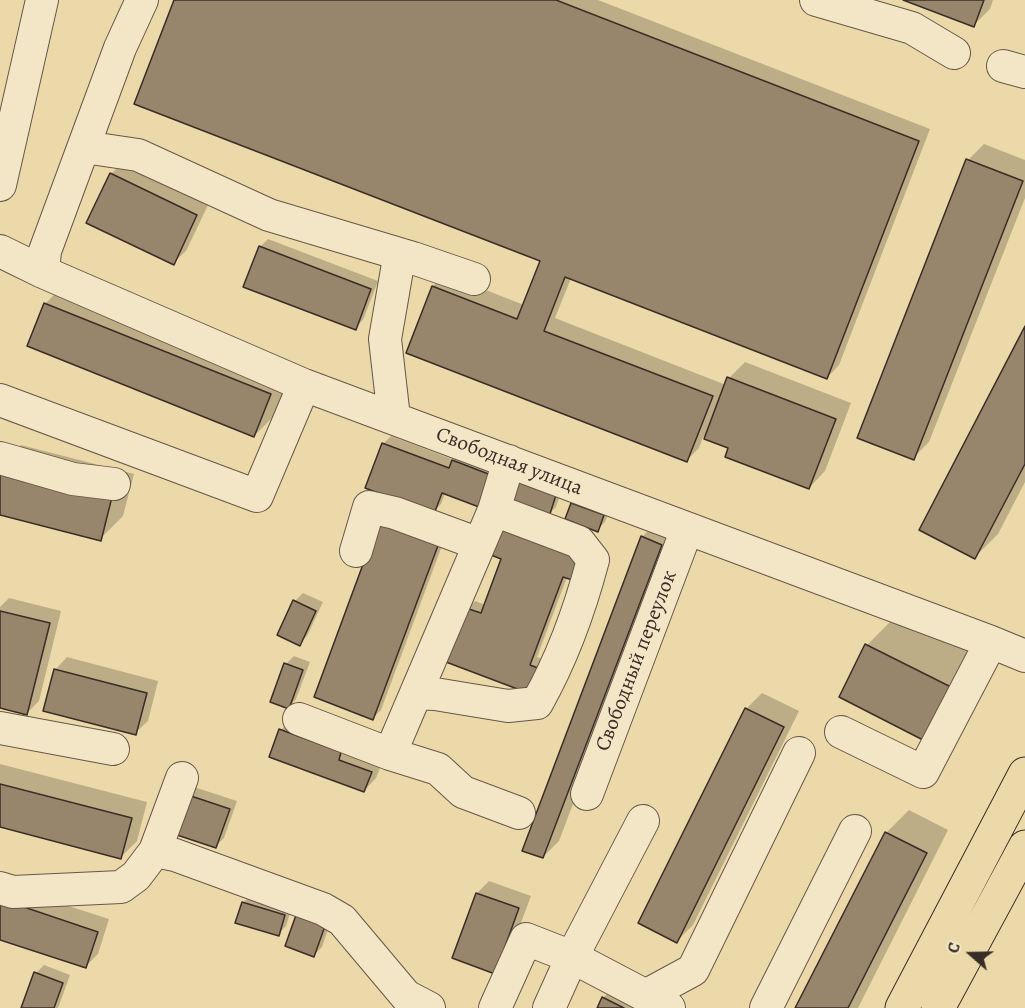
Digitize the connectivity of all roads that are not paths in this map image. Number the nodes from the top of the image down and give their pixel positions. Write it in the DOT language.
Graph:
graph roads {
  1 [pos="42,0"];
  2 [pos="142,0"];
  3 [pos="816,0"];
  4 [pos="954,53"];
  5 [pos="84,147"];
  6 [pos="0,185"];
  7 [pos="0,251"];
  8 [pos="396,253"];
  9 [pos="43,272"];
  10 [pos="474,279"];
  11 [pos="304,385"];
  12 [pos="0,400"];
  13 [pos="394,418"];
  14 [pos="0,458"];
  15 [pos="509,461"];
  16 [pos="114,484"];
  17 [pos="494,510"];
  18 [pos="687,529"];
  19 [pos="479,544"];
  20 [pos="356,551"];
  21 [pos="991,642"];
  22 [pos="1025,656"];
  23 [pos="416,693"];
  24 [pos="299,719"];
  25 [pos="0,728"];
  26 [pos="841,732"];
  27 [pos="113,750"];
  28 [pos="799,753"];
  29 [pos="390,754"];
  30 [pos="1025,774"];
  31 [pos="182,778"];
  32 [pos="587,794"];
  33 [pos="519,813"];
  34 [pos="643,821"];
  35 [pos="855,831"];
  36 [pos="1025,847"];
  37 [pos="155,851"];
  38 [pos="0,888"];
  39 [pos="572,957"];
  40 [pos="657,1002"];
  41 [pos="429,1008"];
  42 [pos="495,1008"];
  43 [pos="549,1008"];
  44 [pos="766,1008"];
  45 [pos="902,1008"];
  46 [pos="938,1008"];
  1 -- 6 [label="street"];
  2 -- 5 [label="street"];
  3 -- 4 [label="street"];
  5 -- 8 [label="street"];
  5 -- 9 [label="street"];
  7 -- 9 [label="street, Свободная улица"];
  8 -- 10 [label="street"];
  8 -- 13 [label="street"];
  9 -- 11 [label="street, Свободная улица"];
  11 -- 12 [label="street"];
  11 -- 13 [label="street, Свободная улица"];
  13 -- 15 [label="street, Свободная улица"];
  14 -- 16 [label="street"];
  15 -- 17 [label="street"];
  15 -- 18 [label="street, Свободная улица"];
  17 -- 19 [label="street"];
  17 -- 23 [label="street"];
  18 -- 21 [label="street, Свободная улица"];
  18 -- 32 [label="street, Свободный переулок"];
  19 -- 20 [label="street"];
  19 -- 23 [label="street"];
  21 -- 22 [label="street, Свободная улица"];
  21 -- 26 [label="street"];
  23 -- 29 [label="street"];
  24 -- 29 [label="street"];
  25 -- 27 [label="street"];
  28 -- 40 [label="street"];
  29 -- 33 [label="street"];
  30 -- 45 [label="main road"];
  31 -- 37 [label="street"];
  34 -- 39 [label="street"];
  35 -- 44 [label="street"];
  36 -- 46 [label="main road"];
  37 -- 38 [label="street"];
  37 -- 41 [label="street"];
  39 -- 40 [label="street"];
  39 -- 42 [label="street"];
  39 -- 43 [label="street"];
}
